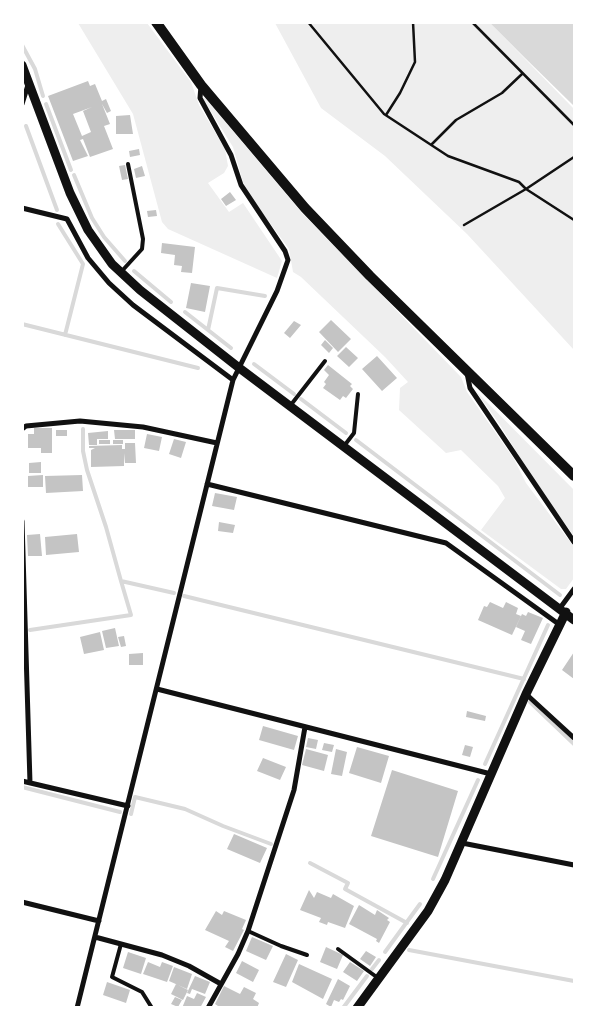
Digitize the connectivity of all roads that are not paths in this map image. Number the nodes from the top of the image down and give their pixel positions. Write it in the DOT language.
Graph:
graph roads {
  1 [pos="156,22"];
  2 [pos="22,65"];
  3 [pos="29,82"];
  4 [pos="201,85"];
  5 [pos="22,104"];
  6 [pos="128,164"];
  7 [pos="22,208"];
  8 [pos="121,272"];
  9 [pos="325,361"];
  10 [pos="238,367"];
  11 [pos="467,373"];
  12 [pos="233,380"];
  13 [pos="358,394"];
  14 [pos="290,406"];
  15 [pos="22,429"];
  16 [pos="217,443"];
  17 [pos="343,447"];
  18 [pos="574,476"];
  19 [pos="207,484"];
  20 [pos="22,521"];
  21 [pos="574,542"];
  22 [pos="574,589"];
  23 [pos="563,610"];
  24 [pos="24,612"];
  25 [pos="574,620"];
  26 [pos="560,625"];
  27 [pos="157,689"];
  28 [pos="526,694"];
  29 [pos="305,727"];
  30 [pos="574,738"];
  31 [pos="492,774"];
  32 [pos="22,781"];
  33 [pos="30,783"];
  34 [pos="128,806"];
  35 [pos="462,843"];
  36 [pos="574,865"];
  37 [pos="22,902"];
  38 [pos="99,921"];
  39 [pos="248,931"];
  40 [pos="95,937"];
  41 [pos="121,944"];
  42 [pos="338,949"];
  43 [pos="307,955"];
  44 [pos="379,978"];
  45 [pos="221,984"];
  46 [pos="78,1008"];
  47 [pos="152,1008"];
  48 [pos="208,1008"];
  49 [pos="357,1008"];
  1 -- 4 [label="main road"];
  2 -- 3 [label="street"];
  3 -- 5 [label="street"];
  3 -- 8 [label="street"];
  4 -- 10 [label="street"];
  4 -- 11 [label="main road"];
  6 -- 8 [label="lane"];
  7 -- 12 [label="street"];
  8 -- 10 [label="street"];
  9 -- 14 [label="lane"];
  10 -- 12 [label="street"];
  10 -- 14 [label="street"];
  11 -- 18 [label="main road"];
  11 -- 21 [label="street"];
  12 -- 16 [label="street"];
  13 -- 17 [label="lane"];
  14 -- 17 [label="street"];
  15 -- 16 [label="street"];
  16 -- 19 [label="street"];
  17 -- 23 [label="street"];
  19 -- 26 [label="street"];
  19 -- 27 [label="street"];
  20 -- 24 [label="street"];
  22 -- 23 [label="street"];
  23 -- 25 [label="street"];
  23 -- 26 [label="street"];
  24 -- 33 [label="street"];
  26 -- 28 [label="street"];
  27 -- 29 [label="street"];
  27 -- 34 [label="street"];
  28 -- 30 [label="street"];
  28 -- 31 [label="street"];
  29 -- 31 [label="street"];
  29 -- 39 [label="street"];
  31 -- 35 [label="street"];
  32 -- 33 [label="street"];
  33 -- 34 [label="street"];
  34 -- 38 [label="street"];
  35 -- 36 [label="street"];
  35 -- 44 [label="street"];
  37 -- 38 [label="street"];
  38 -- 40 [label="street"];
  39 -- 43 [label="lane"];
  39 -- 45 [label="street"];
  40 -- 41 [label="street"];
  40 -- 46 [label="street"];
  41 -- 45 [label="street"];
  41 -- 47 [label="lane"];
  42 -- 44 [label="lane"];
  44 -- 49 [label="street"];
  45 -- 48 [label="street"];
}
